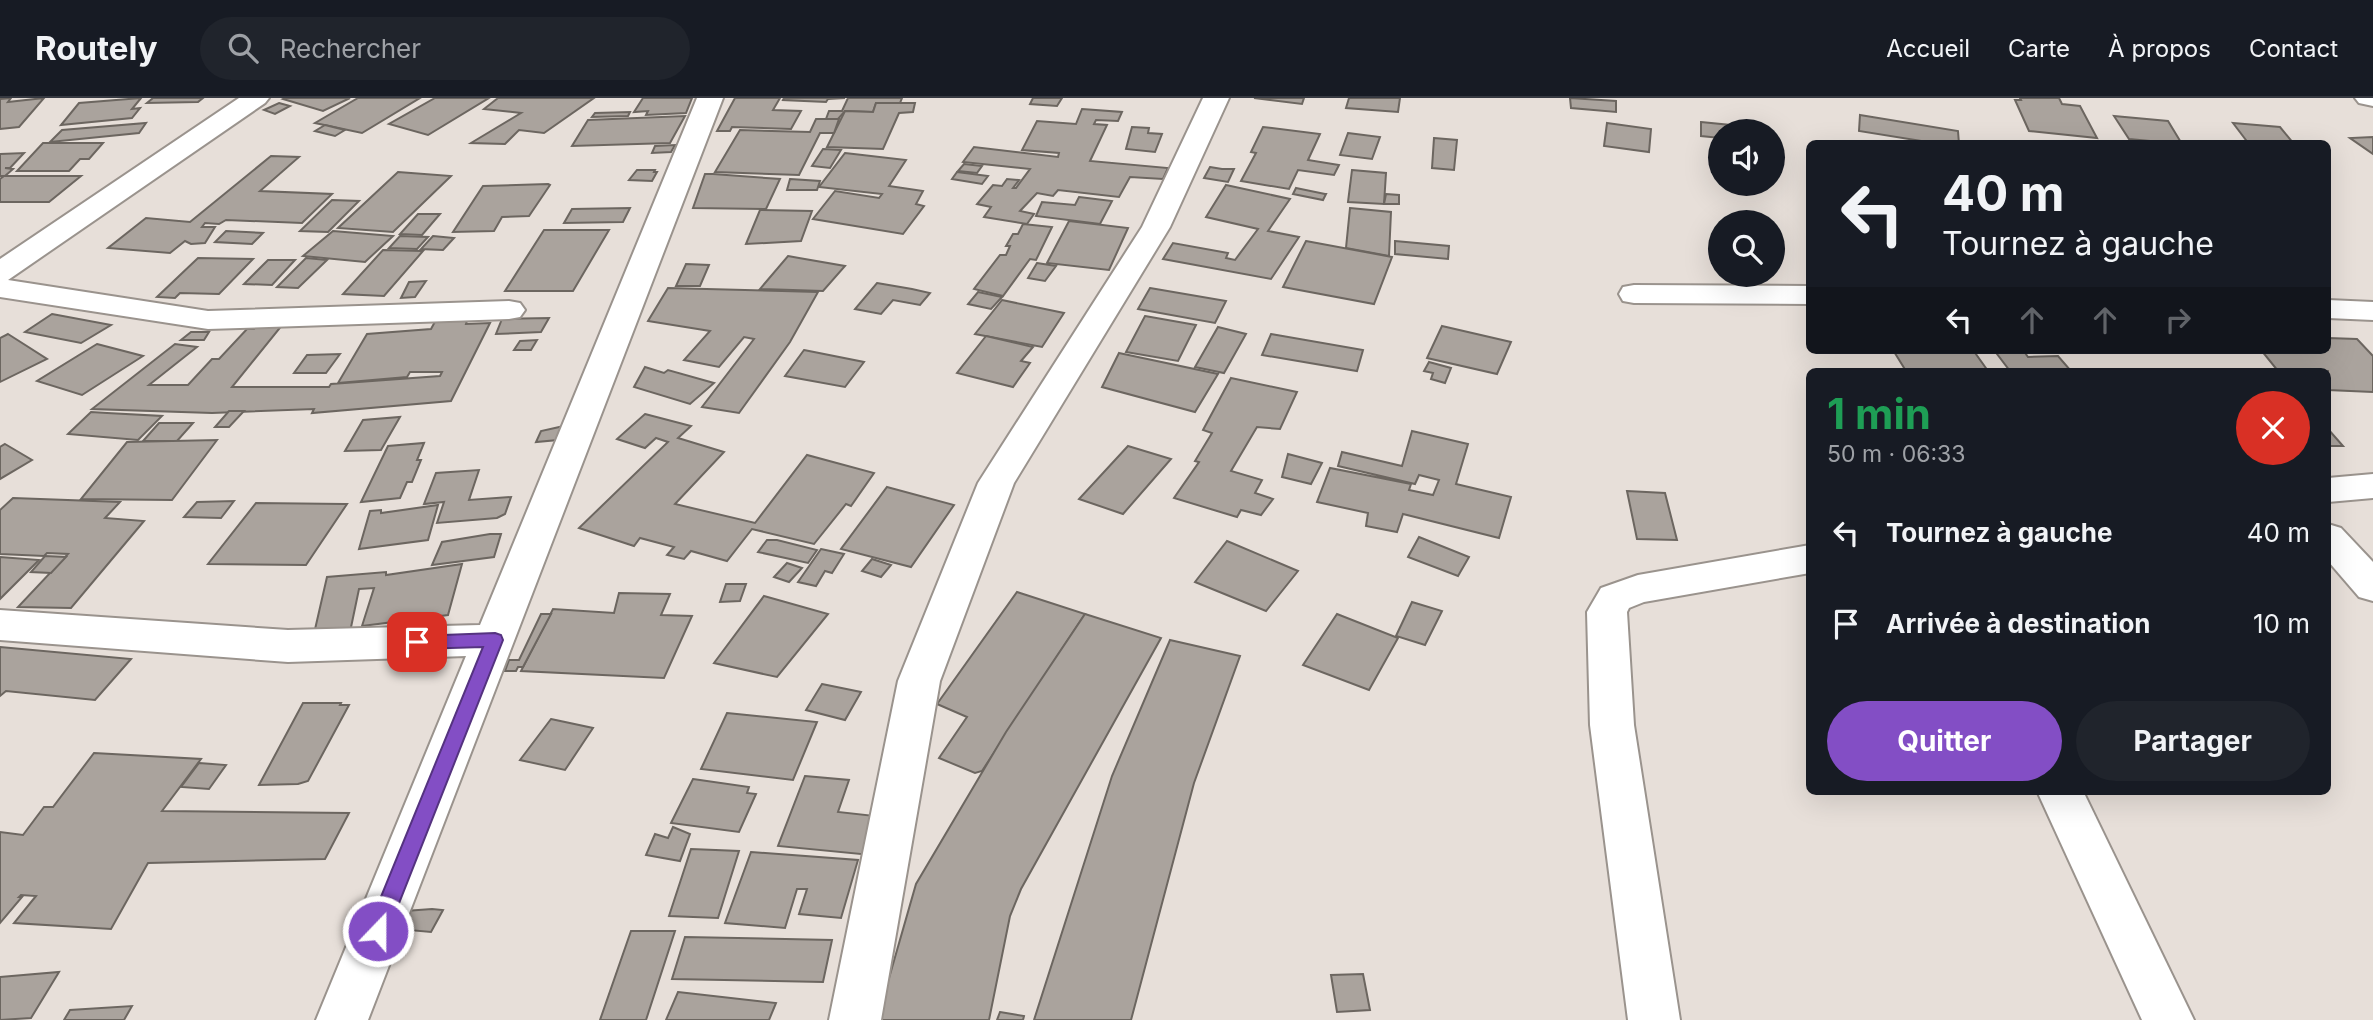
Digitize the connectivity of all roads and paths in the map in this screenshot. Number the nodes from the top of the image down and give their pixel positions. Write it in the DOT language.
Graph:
graph roads {
  1 [pos="256,98"];
  2 [pos="710,98"];
  3 [pos="1216,98"];
  4 [pos="2368,98"];
  5 [pos="2373,98"];
  6 [pos="0,273"];
  7 [pos="0,288"];
  8 [pos="1634,294"];
  9 [pos="1806,295"];
  10 [pos="2331,309"];
  11 [pos="509,310"];
  12 [pos="2373,311"];
  13 [pos="2373,486"];
  14 [pos="2331,490"];
  15 [pos="2331,540"];
  16 [pos="1806,560"];
  17 [pos="2373,587"];
  18 [pos="0,625"];
  19 [pos="495,640"];
  20 [pos="2062,795"];
  21 [pos="342,1020"];
  22 [pos="855,1020"];
  23 [pos="1654,1020"];
  24 [pos="2168,1020"];
  1 -- 6 [label="street"];
  2 -- 19 [label="street"];
  3 -- 22 [label="street"];
  4 -- 5 [label="street"];
  7 -- 11 [label="street"];
  8 -- 9 [label="street"];
  10 -- 12 [label="street"];
  13 -- 14 [label="street"];
  15 -- 17 [label="street"];
  16 -- 23 [label="street"];
  18 -- 19 [label="street"];
  19 -- 21 [label="street"];
  20 -- 24 [label="street"];
}
